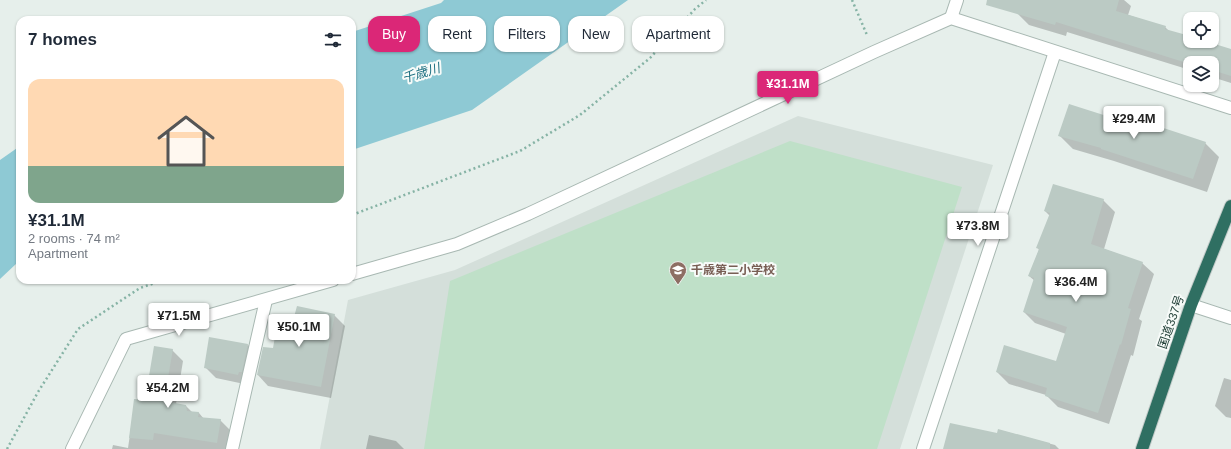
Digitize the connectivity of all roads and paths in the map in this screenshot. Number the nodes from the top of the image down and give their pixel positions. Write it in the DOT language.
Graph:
graph roads {
  1 [pos="706,0"];
  2 [pos="852,0"];
  3 [pos="957,0"];
  4 [pos="952,18"];
  5 [pos="874,52"];
  6 [pos="1055,52"];
  7 [pos="1231,108"];
  8 [pos="1231,206"];
  9 [pos="356,213"];
  10 [pos="356,273"];
  11 [pos="152,284"];
  12 [pos="320,284"];
  13 [pos="266,300"];
  14 [pos="1191,305"];
  15 [pos="1231,318"];
  16 [pos="7,449"];
  17 [pos="72,449"];
  18 [pos="232,449"];
  19 [pos="923,449"];
  20 [pos="1142,449"];
  1 -- 9 [label="path"];
  2 -- 5 [label="path"];
  3 -- 4 [label="street"];
  4 -- 5 [label="street"];
  4 -- 6 [label="street"];
  5 -- 10 [label="street"];
  6 -- 7 [label="street"];
  6 -- 19 [label="street"];
  8 -- 14 [label="highway, 国道337号"];
  11 -- 16 [label="path"];
  12 -- 13 [label="street"];
  13 -- 17 [label="street"];
  13 -- 18 [label="street"];
  14 -- 15 [label="street"];
  14 -- 20 [label="highway, 国道337号"];
}
